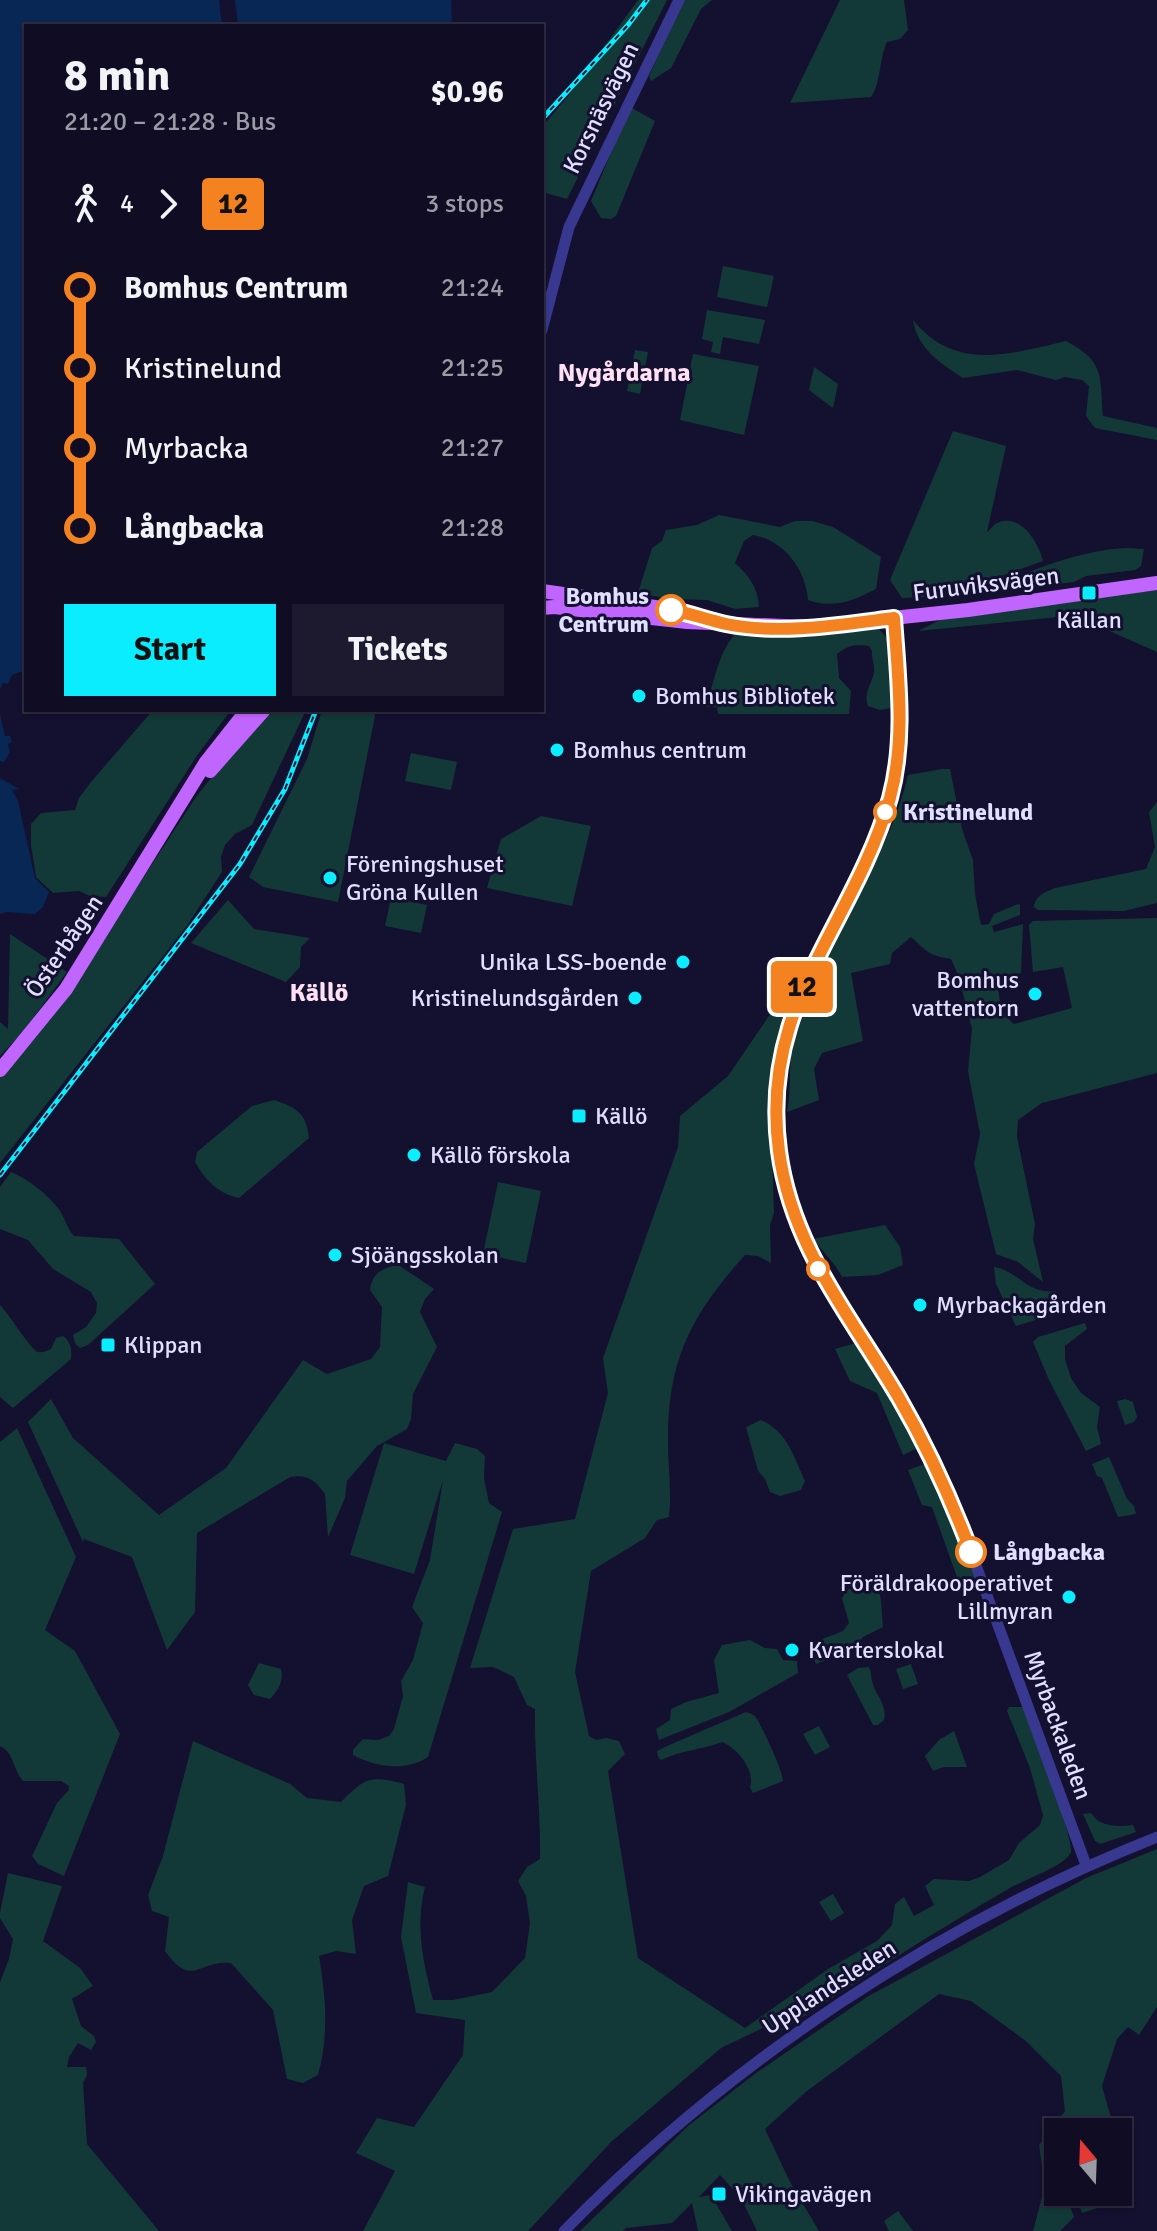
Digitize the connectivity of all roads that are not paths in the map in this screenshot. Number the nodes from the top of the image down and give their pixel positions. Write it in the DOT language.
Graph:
graph roads {
  1 [pos="679,0"];
  2 [pos="544,322"];
  3 [pos="1157,583"];
  4 [pos="544,591"];
  5 [pos="544,608"];
  6 [pos="894,618"];
  7 [pos="724,624"];
  8 [pos="245,712"];
  9 [pos="262,712"];
  10 [pos="158,842"];
  11 [pos="0,1070"];
  12 [pos="1157,1837"];
  13 [pos="1086,1865"];
  14 [pos="564,2231"];
  1 -- 2 [label="street, Korsnäsvägen"];
  3 -- 6 [label="main road, Furuviksvägen"];
  4 -- 7 [label="main road, Furuviksvägen"];
  5 -- 7 [label="main road, Furuviksvägen"];
  6 -- 7 [label="main road, Furuviksvägen"];
  6 -- 13 [label="street, Myrbackaleden"];
  8 -- 10 [label="main road, Österbågen"];
  9 -- 10 [label="main road, Österbågen"];
  10 -- 11 [label="main road, Österbågen"];
  12 -- 13 [label="street, Upplandsleden"];
  13 -- 14 [label="street, Upplandsleden"];
}
